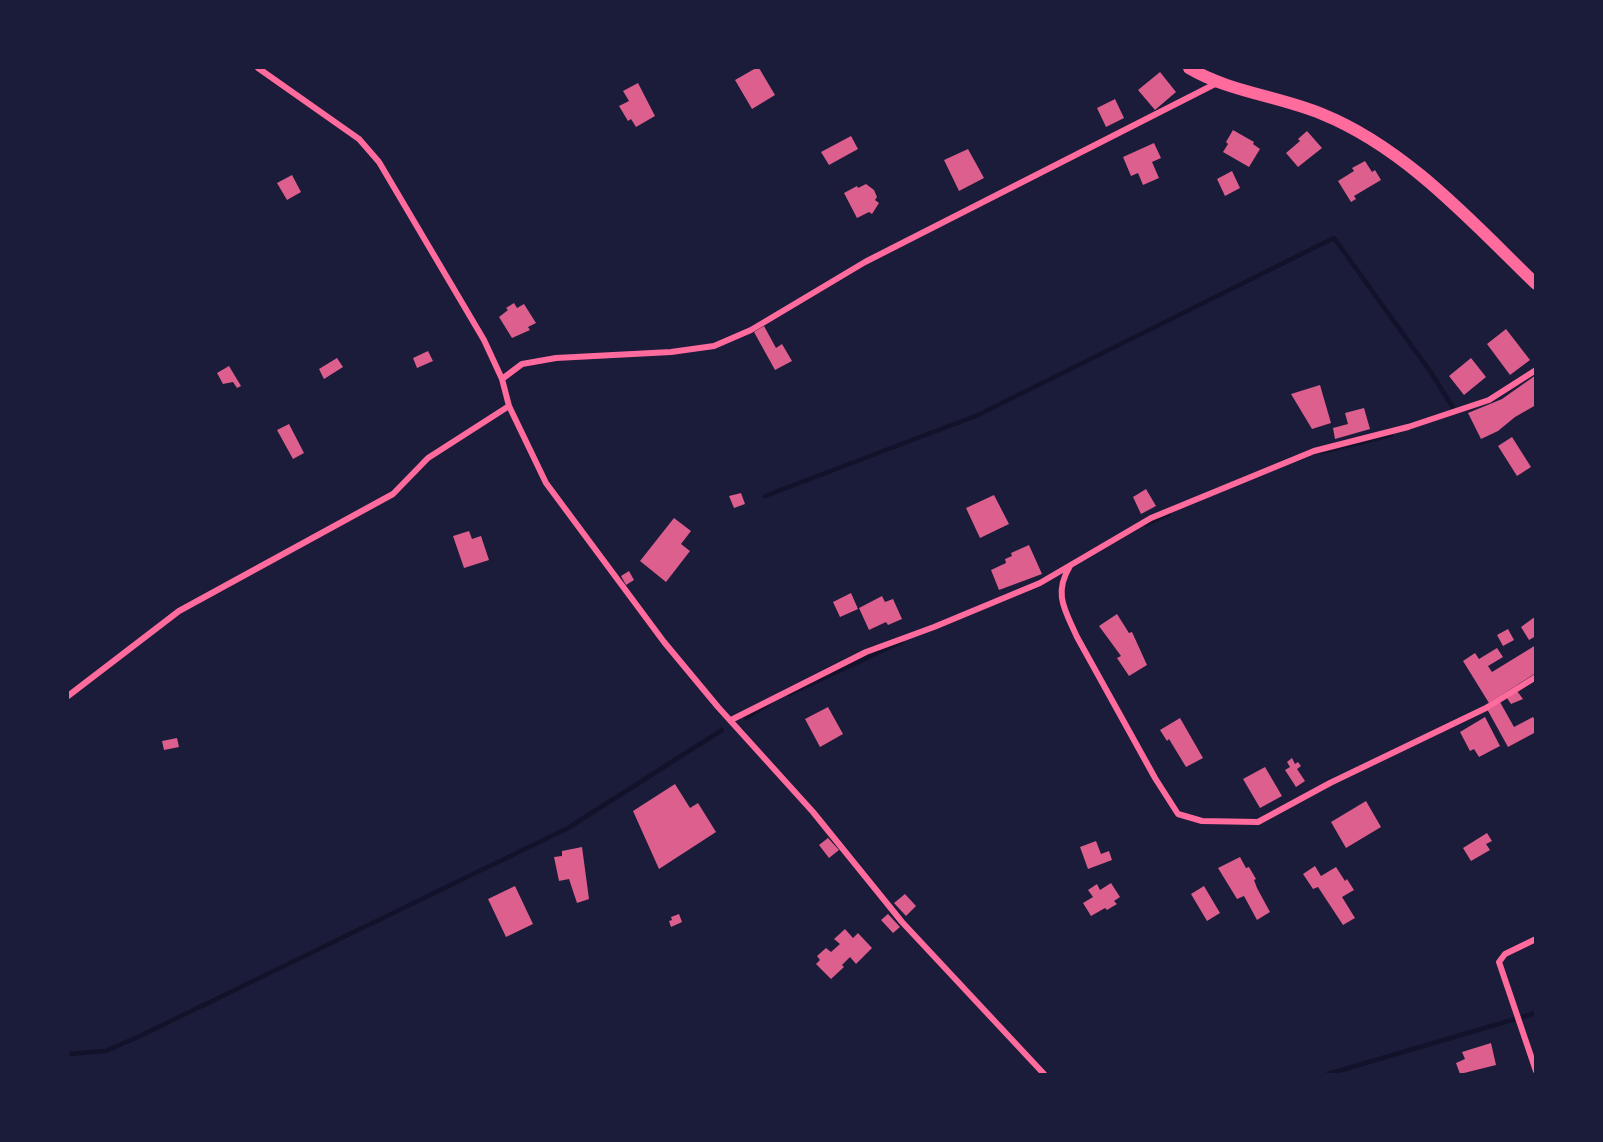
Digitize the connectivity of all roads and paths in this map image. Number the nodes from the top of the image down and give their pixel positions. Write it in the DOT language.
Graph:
graph roads {
  1 [pos="258,68"];
  2 [pos="1189,68"];
  3 [pos="1221,81"];
  4 [pos="1536,284"];
  5 [pos="1536,370"];
  6 [pos="502,379"];
  7 [pos="509,406"];
  8 [pos="1071,564"];
  9 [pos="1536,677"];
  10 [pos="68,696"];
  11 [pos="731,720"];
  12 [pos="1536,939"];
  13 [pos="1536,1071"];
  14 [pos="1044,1074"];
  1 -- 6 [label="street"];
  2 -- 3 [label="main road"];
  3 -- 4 [label="main road"];
  3 -- 6 [label="street"];
  5 -- 8 [label="street"];
  6 -- 7 [label="street"];
  7 -- 10 [label="street"];
  7 -- 11 [label="street"];
  8 -- 9 [label="street"];
  8 -- 11 [label="street"];
  11 -- 14 [label="street"];
  12 -- 13 [label="street"];
}
